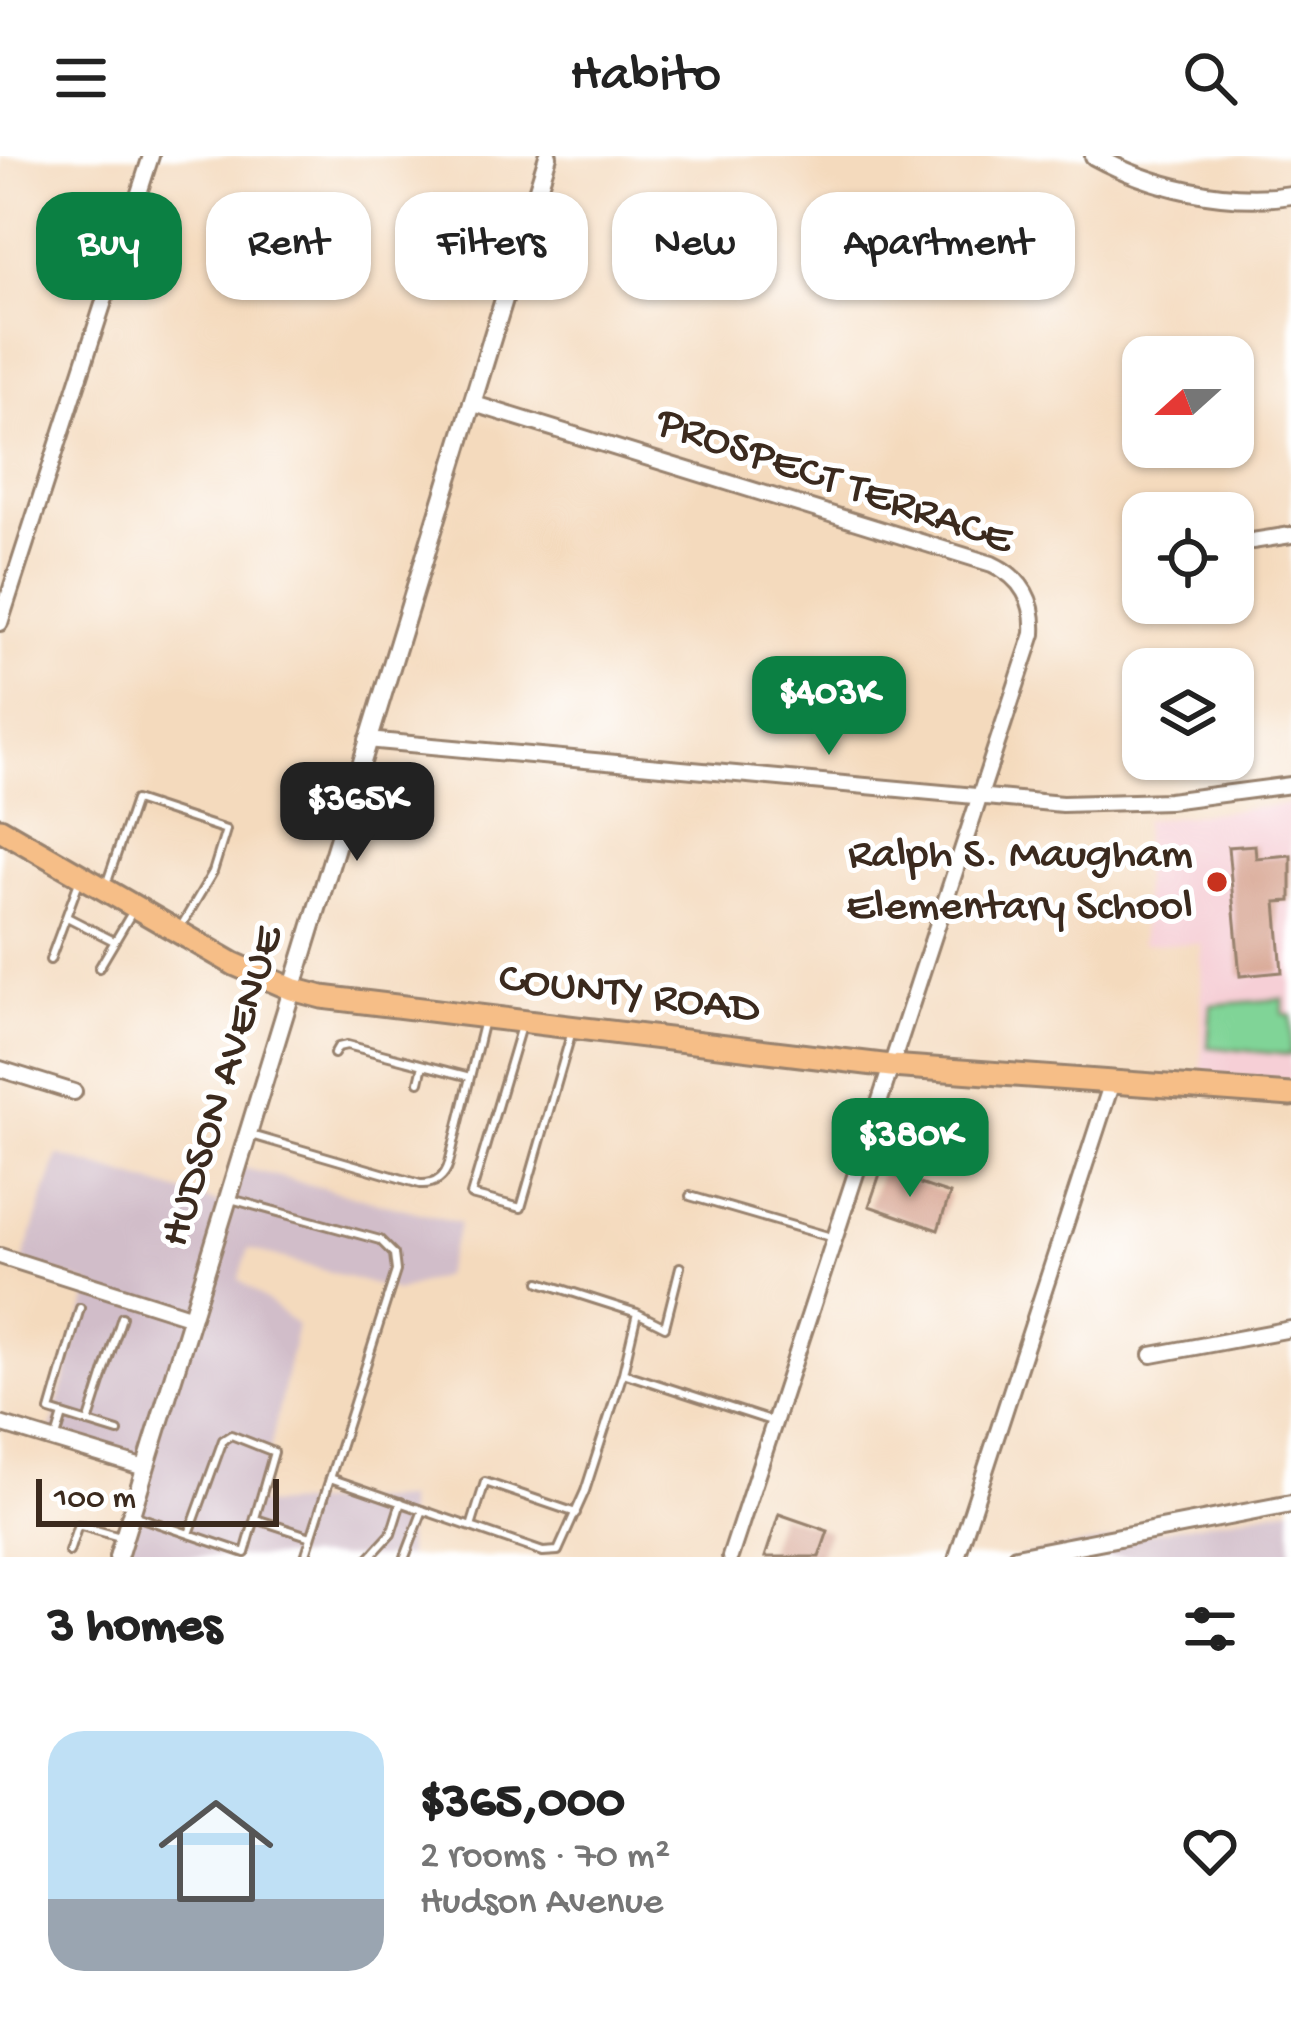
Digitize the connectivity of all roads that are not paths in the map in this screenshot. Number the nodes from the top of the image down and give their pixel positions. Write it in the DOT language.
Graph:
graph roads {
  1 [pos="152,156"];
  2 [pos="548,156"];
  3 [pos="1094,156"];
  4 [pos="1291,195"];
  5 [pos="471,403"];
  6 [pos="1291,536"];
  7 [pos="1254,541"];
  8 [pos="0,623"];
  9 [pos="368,740"];
  10 [pos="1291,785"];
  11 [pos="980,798"];
  12 [pos="0,829"];
  13 [pos="81,875"];
  14 [pos="105,889"];
  15 [pos="136,906"];
  16 [pos="67,917"];
  17 [pos="178,932"];
  18 [pos="113,940"];
  19 [pos="50,960"];
  20 [pos="99,968"];
  21 [pos="292,989"];
  22 [pos="485,1018"];
  23 [pos="523,1023"];
  24 [pos="573,1029"];
  25 [pos="334,1054"];
  26 [pos="423,1065"];
  27 [pos="891,1066"];
  28 [pos="0,1069"];
  29 [pos="470,1077"];
  30 [pos="419,1082"];
  31 [pos="1111,1084"];
  32 [pos="74,1092"];
  33 [pos="1291,1095"];
  34 [pos="248,1134"];
  35 [pos="689,1196"];
  36 [pos="228,1198"];
  37 [pos="834,1238"];
  38 [pos="0,1256"];
  39 [pos="680,1267"];
  40 [pos="540,1282"];
  41 [pos="80,1308"];
  42 [pos="637,1313"];
  43 [pos="122,1317"];
  44 [pos="192,1317"];
  45 [pos="1291,1329"];
  46 [pos="1152,1355"];
  47 [pos="623,1373"];
  48 [pos="63,1415"];
  49 [pos="774,1422"];
  50 [pos="88,1423"];
  51 [pos="0,1424"];
  52 [pos="118,1432"];
  53 [pos="55,1441"];
  54 [pos="145,1468"];
  55 [pos="330,1478"];
  56 [pos="401,1502"];
  57 [pos="1291,1504"];
  58 [pos="423,1510"];
  59 [pos="576,1513"];
  60 [pos="131,1514"];
  61 [pos="256,1519"];
  62 [pos="472,1527"];
  63 [pos="190,1534"];
  64 [pos="311,1537"];
  65 [pos="124,1538"];
  66 [pos="69,1552"];
  67 [pos="373,1554"];
  68 [pos="245,1555"];
  69 [pos="118,1557"];
  70 [pos="305,1557"];
  71 [pos="384,1557"];
  72 [pos="405,1557"];
  73 [pos="730,1557"];
  74 [pos="957,1557"];
  75 [pos="1016,1557"];
  1 -- 8 [label="street"];
  2 -- 5 [label="street, HUDSON AVENUE"];
  3 -- 4 [label="street"];
  5 -- 9 [label="street, HUDSON AVENUE"];
  5 -- 11 [label="street, PROSPECT TERRACE"];
  6 -- 7 [label="street"];
  9 -- 11 [label="street"];
  9 -- 21 [label="street, HUDSON AVENUE"];
  10 -- 11 [label="street"];
  11 -- 27 [label="street, PROSPECT TERRACE"];
  12 -- 13 [label="main road, COUNTY ROAD"];
  13 -- 14 [label="main road, COUNTY ROAD"];
  13 -- 16 [label="lane"];
  14 -- 15 [label="main road, COUNTY ROAD"];
  14 -- 17 [label="lane"];
  15 -- 17 [label="main road, COUNTY ROAD"];
  15 -- 18 [label="lane"];
  16 -- 18 [label="lane"];
  16 -- 19 [label="lane"];
  17 -- 21 [label="main road, COUNTY ROAD"];
  18 -- 20 [label="lane"];
  21 -- 22 [label="main road, COUNTY ROAD"];
  21 -- 34 [label="street, HUDSON AVENUE"];
  22 -- 23 [label="main road, COUNTY ROAD"];
  22 -- 29 [label="lane"];
  23 -- 24 [label="main road, COUNTY ROAD"];
  23 -- 24 [label="lane"];
  24 -- 27 [label="main road, COUNTY ROAD"];
  25 -- 26 [label="lane"];
  26 -- 29 [label="lane"];
  26 -- 30 [label="lane"];
  27 -- 31 [label="main road, COUNTY ROAD"];
  27 -- 37 [label="street, PROSPECT TERRACE"];
  28 -- 32 [label="street"];
  29 -- 34 [label="lane"];
  31 -- 33 [label="main road, COUNTY ROAD"];
  31 -- 74 [label="street"];
  34 -- 36 [label="street, HUDSON AVENUE"];
  35 -- 37 [label="lane"];
  36 -- 44 [label="street, HUDSON AVENUE"];
  36 -- 55 [label="lane"];
  37 -- 49 [label="street, PROSPECT TERRACE"];
  38 -- 44 [label="street"];
  39 -- 42 [label="lane"];
  40 -- 42 [label="lane"];
  41 -- 48 [label="lane"];
  42 -- 47 [label="lane"];
  43 -- 50 [label="lane"];
  44 -- 54 [label="street, HUDSON AVENUE"];
  45 -- 46 [label="street"];
  47 -- 49 [label="lane"];
  47 -- 59 [label="lane"];
  48 -- 50 [label="lane"];
  48 -- 53 [label="lane"];
  49 -- 73 [label="street, PROSPECT TERRACE"];
  50 -- 52 [label="lane"];
  51 -- 53 [label="street"];
  53 -- 54 [label="street"];
  54 -- 60 [label="street, HUDSON AVENUE"];
  55 -- 56 [label="lane"];
  55 -- 64 [label="lane"];
  56 -- 58 [label="lane"];
  56 -- 67 [label="lane"];
  57 -- 75 [label="street"];
  58 -- 62 [label="lane"];
  58 -- 72 [label="lane"];
  59 -- 62 [label="lane"];
  59 -- 62 [label="lane"];
  60 -- 63 [label="lane"];
  60 -- 65 [label="street, HUDSON AVENUE"];
  61 -- 63 [label="lane"];
  61 -- 64 [label="lane"];
  61 -- 68 [label="lane"];
  63 -- 68 [label="lane"];
  64 -- 70 [label="lane"];
  65 -- 66 [label="lane"];
  65 -- 69 [label="street, HUDSON AVENUE"];
  67 -- 71 [label="lane"];
}
